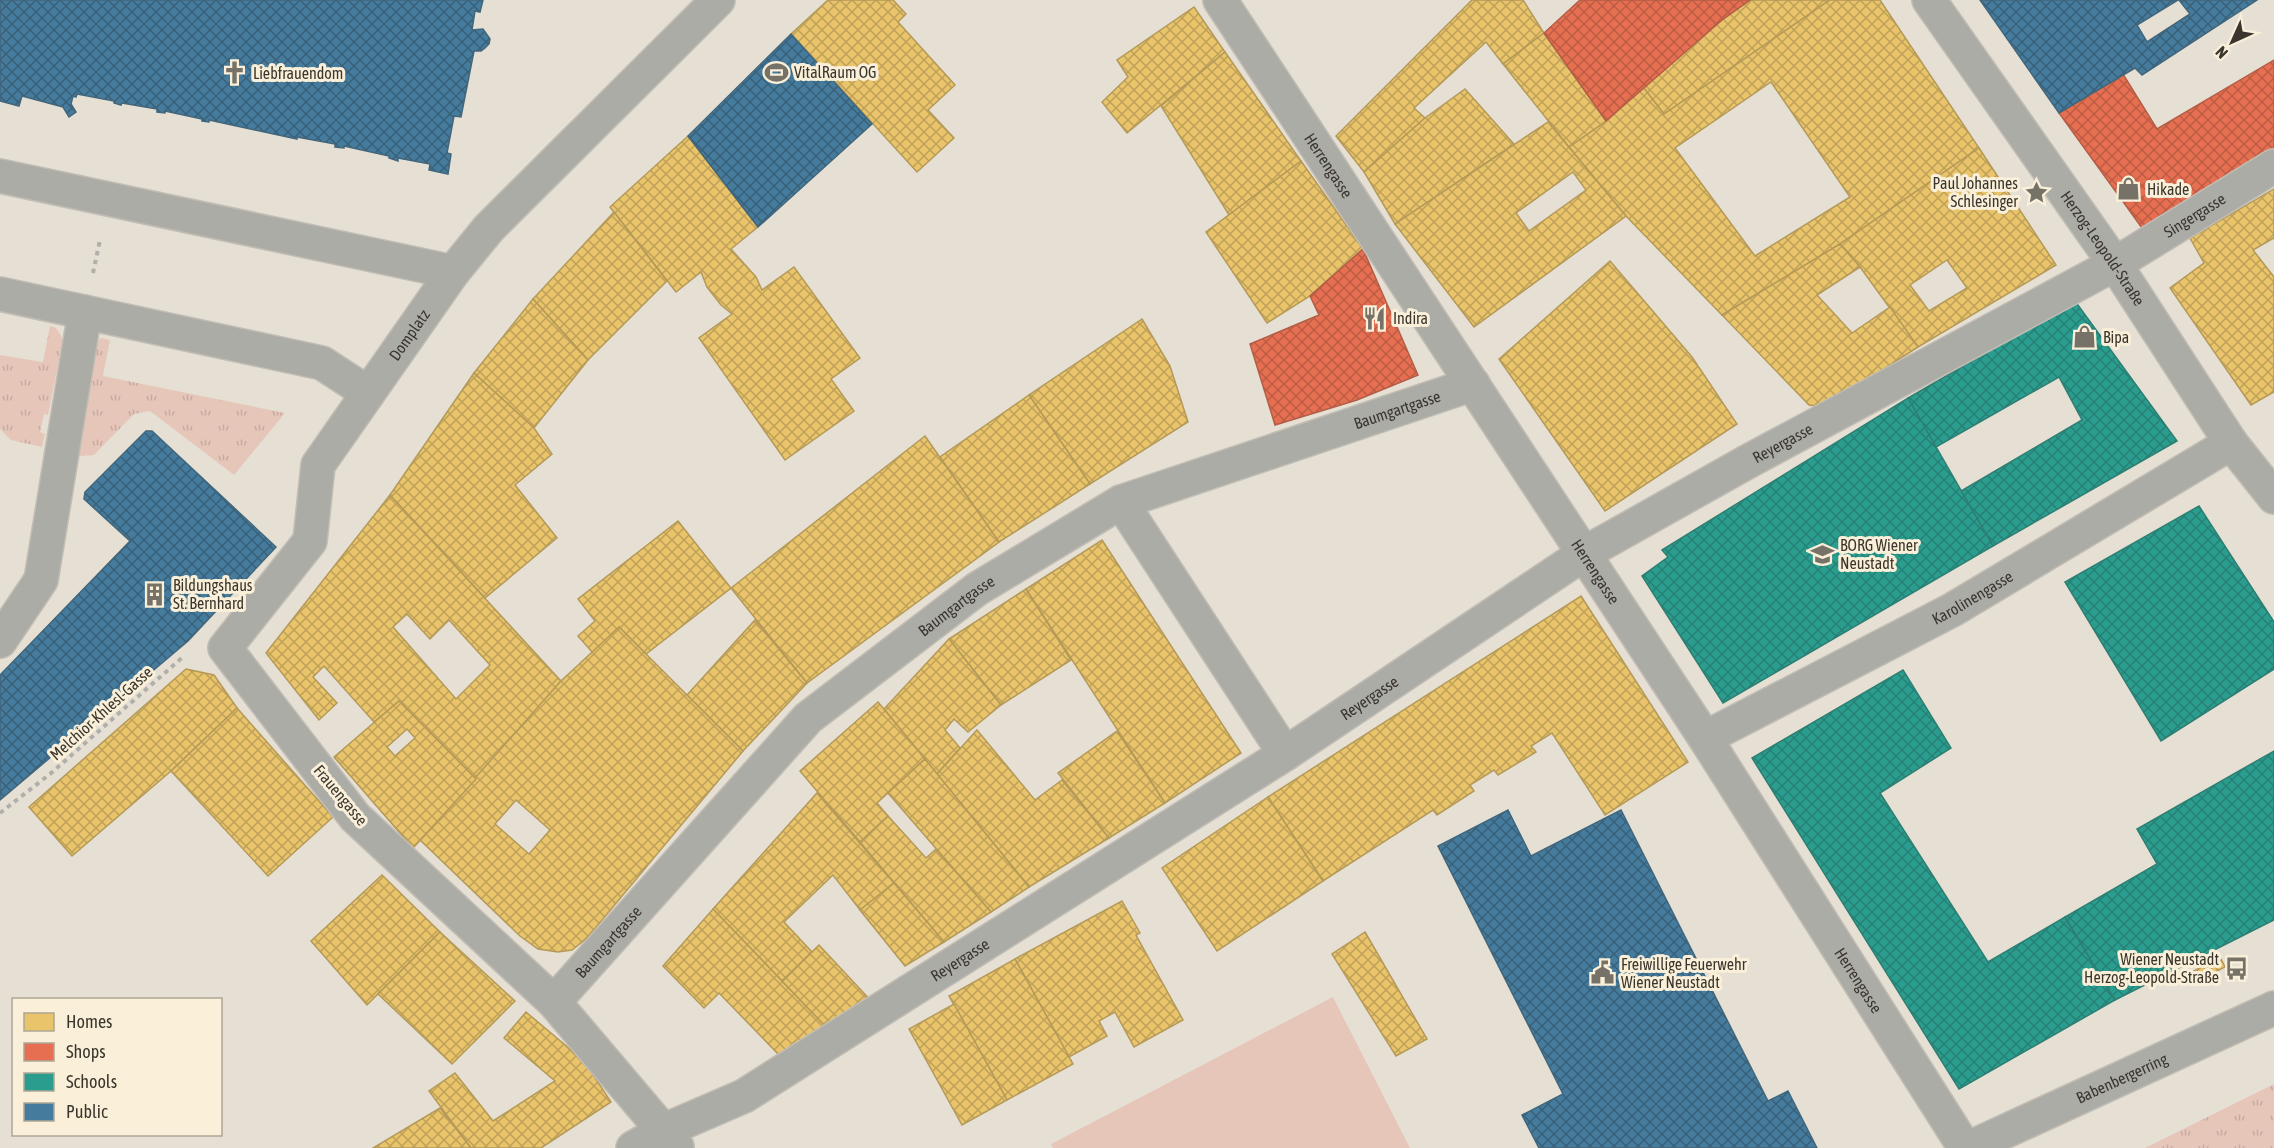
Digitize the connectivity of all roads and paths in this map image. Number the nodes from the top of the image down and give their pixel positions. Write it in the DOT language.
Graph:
graph roads {
  1 [pos="718,0"];
  2 [pos="1220,0"];
  3 [pos="1929,0"];
  4 [pos="2274,166"];
  5 [pos="0,176"];
  6 [pos="109,198"];
  7 [pos="2115,264"];
  8 [pos="453,272"];
  9 [pos="0,294"];
  10 [pos="85,312"];
  11 [pos="1473,384"];
  12 [pos="368,393"];
  13 [pos="2231,444"];
  14 [pos="2274,497"];
  15 [pos="1121,502"];
  16 [pos="1585,553"];
  17 [pos="0,641"];
  18 [pos="225,648"];
  19 [pos="1705,738"];
  20 [pos="1285,754"];
  21 [pos="0,813"];
  22 [pos="554,1002"];
  23 [pos="2274,1008"];
  24 [pos="671,1140"];
  25 [pos="633,1148"];
  26 [pos="1967,1148"];
  1 -- 8 [label="street, Domplatz"];
  2 -- 11 [label="street, Herrengasse"];
  3 -- 7 [label="street, Herzog-Leopold-Straße"];
  4 -- 7 [label="street, Singergasse"];
  5 -- 6 [label="street"];
  6 -- 8 [label="street"];
  6 -- 10 [label="path"];
  7 -- 13 [label="street, Herzog-Leopold-Straße"];
  7 -- 16 [label="street, Reyergasse"];
  8 -- 12 [label="street, Domplatz"];
  9 -- 10 [label="street"];
  10 -- 12 [label="street"];
  10 -- 17 [label="street"];
  11 -- 15 [label="street, Baumgartgasse"];
  11 -- 16 [label="street, Herrengasse"];
  12 -- 18 [label="street"];
  13 -- 14 [label="street, Herzog-Leopold-Straße"];
  13 -- 19 [label="street, Karolinengasse"];
  15 -- 20 [label="street"];
  15 -- 22 [label="street, Baumgartgasse"];
  16 -- 19 [label="street, Herrengasse"];
  16 -- 20 [label="street, Reyergasse"];
  18 -- 21 [label="path, Melchior-Khlesl-Gasse"];
  18 -- 22 [label="street, Frauengasse"];
  19 -- 26 [label="street, Herrengasse"];
  20 -- 24 [label="street, Reyergasse"];
  22 -- 24 [label="street, Frauengasse"];
  23 -- 26 [label="street, Babenbergerring"];
  24 -- 25 [label="street, Reyergasse"];
}
